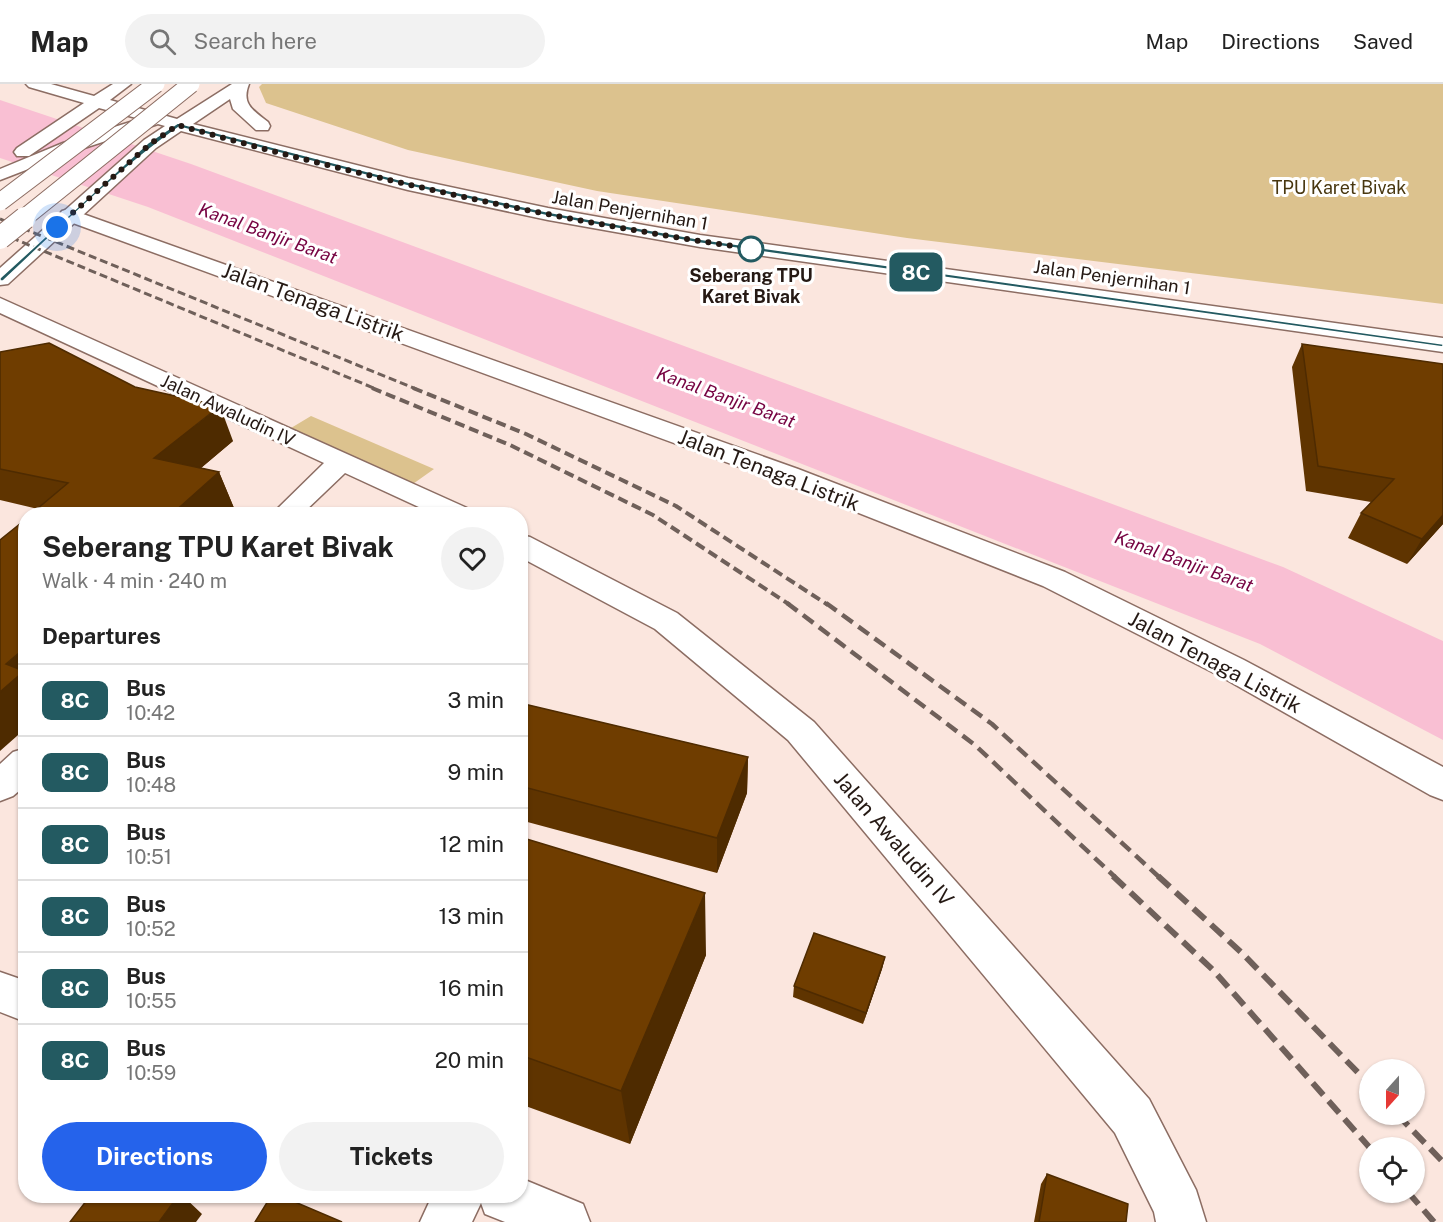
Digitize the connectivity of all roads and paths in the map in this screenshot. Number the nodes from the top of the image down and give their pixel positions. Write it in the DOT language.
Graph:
graph roads {
  1 [pos="34,84"];
  2 [pos="84,84"];
  3 [pos="198,85"];
  4 [pos="241,85"];
  5 [pos="153,92"];
  6 [pos="109,96"];
  7 [pos="201,111"];
  8 [pos="156,119"];
  9 [pos="178,125"];
  10 [pos="278,131"];
  11 [pos="7,168"];
  12 [pos="0,202"];
  13 [pos="74,210"];
  14 [pos="0,238"];
  15 [pos="873,244"];
  16 [pos="808,257"];
  17 [pos="865,265"];
  18 [pos="0,279"];
  19 [pos="0,304"];
  20 [pos="1443,345"];
  21 [pos="341,462"];
  22 [pos="293,507"];
  23 [pos="441,507"];
  24 [pos="528,548"];
  25 [pos="18,769"];
  26 [pos="1443,785"];
  27 [pos="0,786"];
  28 [pos="0,992"];
  29 [pos="18,999"];
  30 [pos="455,1203"];
  31 [pos="520,1203"];
  32 [pos="445,1222"];
  33 [pos="566,1222"];
  34 [pos="1181,1222"];
  1 -- 6 [label="main road"];
  2 -- 6 [label="main road"];
  3 -- 5 [label="main road"];
  3 -- 14 [label="main road, bridge"];
  4 -- 7 [label="main road"];
  4 -- 10 [label="main road"];
  5 -- 6 [label="main road"];
  5 -- 7 [label="main road, Jalan Penjernihan 1"];
  5 -- 12 [label="main road, bridge"];
  6 -- 8 [label="main road, Jalan Penjernihan 1"];
  6 -- 11 [label="main road"];
  7 -- 8 [label="main road"];
  7 -- 9 [label="main road"];
  7 -- 10 [label="main road, Jalan Penjernihan 1"];
  8 -- 9 [label="main road, Jalan Penjernihan 1"];
  8 -- 11 [label="main road, bridge"];
  9 -- 13 [label="main road"];
  9 -- 16 [label="main road, Jalan Penjernihan 1"];
  10 -- 16 [label="main road, Jalan Penjernihan 1"];
  13 -- 18 [label="main road"];
  13 -- 26 [label="main road, Jalan Tenaga Listrik"];
  15 -- 17 [label="main road"];
  16 -- 17 [label="main road, Jalan Penjernihan 1"];
  17 -- 20 [label="main road, Jalan Penjernihan 1"];
  19 -- 21 [label="main road, Jalan Awaludin IV"];
  21 -- 22 [label="main road"];
  21 -- 23 [label="main road, Jalan Awaludin IV"];
  24 -- 34 [label="main road, Jalan Awaludin IV"];
  25 -- 27 [label="main road"];
  28 -- 29 [label="main road"];
  30 -- 32 [label="main road"];
  31 -- 33 [label="main road"];
}
